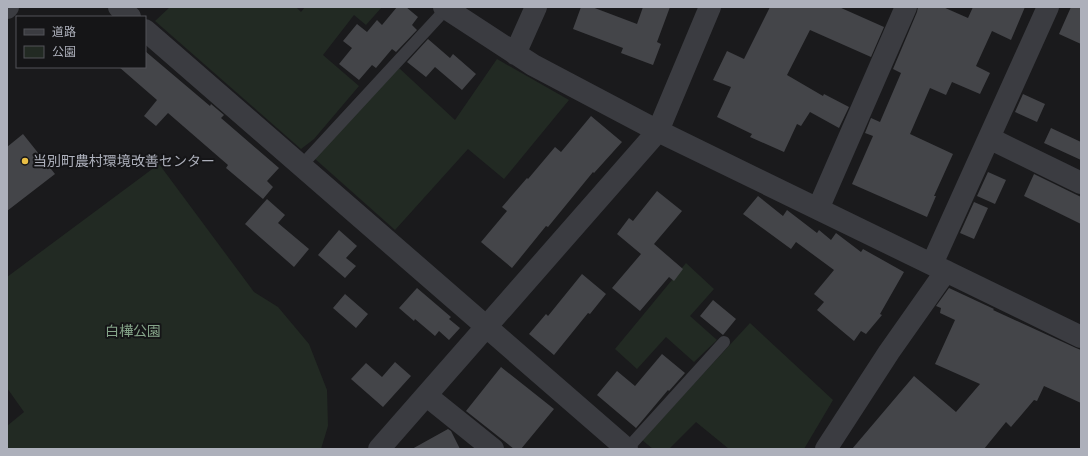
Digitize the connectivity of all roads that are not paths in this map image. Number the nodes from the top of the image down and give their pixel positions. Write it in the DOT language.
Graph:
graph roads {
  1 [pos="118,7"];
  2 [pos="536,7"];
  3 [pos="710,7"];
  4 [pos="906,7"];
  5 [pos="1048,7"];
  6 [pos="445,8"];
  7 [pos="129,16"];
  8 [pos="146,31"];
  9 [pos="515,54"];
  10 [pos="658,131"];
  11 [pos="989,138"];
  12 [pos="301,166"];
  13 [pos="1081,183"];
  14 [pos="818,209"];
  15 [pos="939,268"];
  16 [pos="487,327"];
  17 [pos="1081,337"];
  18 [pos="724,342"];
  19 [pos="427,396"];
  20 [pos="379,449"];
  21 [pos="493,449"];
  22 [pos="627,449"];
  23 [pos="826,449"];
  1 -- 7 [label="street"];
  2 -- 9 [label="street"];
  3 -- 10 [label="street"];
  4 -- 14 [label="street"];
  5 -- 11 [label="street"];
  6 -- 9 [label="street"];
  6 -- 12 [label="lane"];
  8 -- 12 [label="street"];
  9 -- 10 [label="street"];
  10 -- 14 [label="street"];
  10 -- 16 [label="street"];
  11 -- 13 [label="street"];
  11 -- 15 [label="street"];
  12 -- 16 [label="street"];
  14 -- 15 [label="street"];
  15 -- 17 [label="street"];
  15 -- 23 [label="street"];
  16 -- 19 [label="street"];
  16 -- 22 [label="street"];
  18 -- 22 [label="lane"];
  19 -- 20 [label="street"];
  19 -- 21 [label="street"];
}
